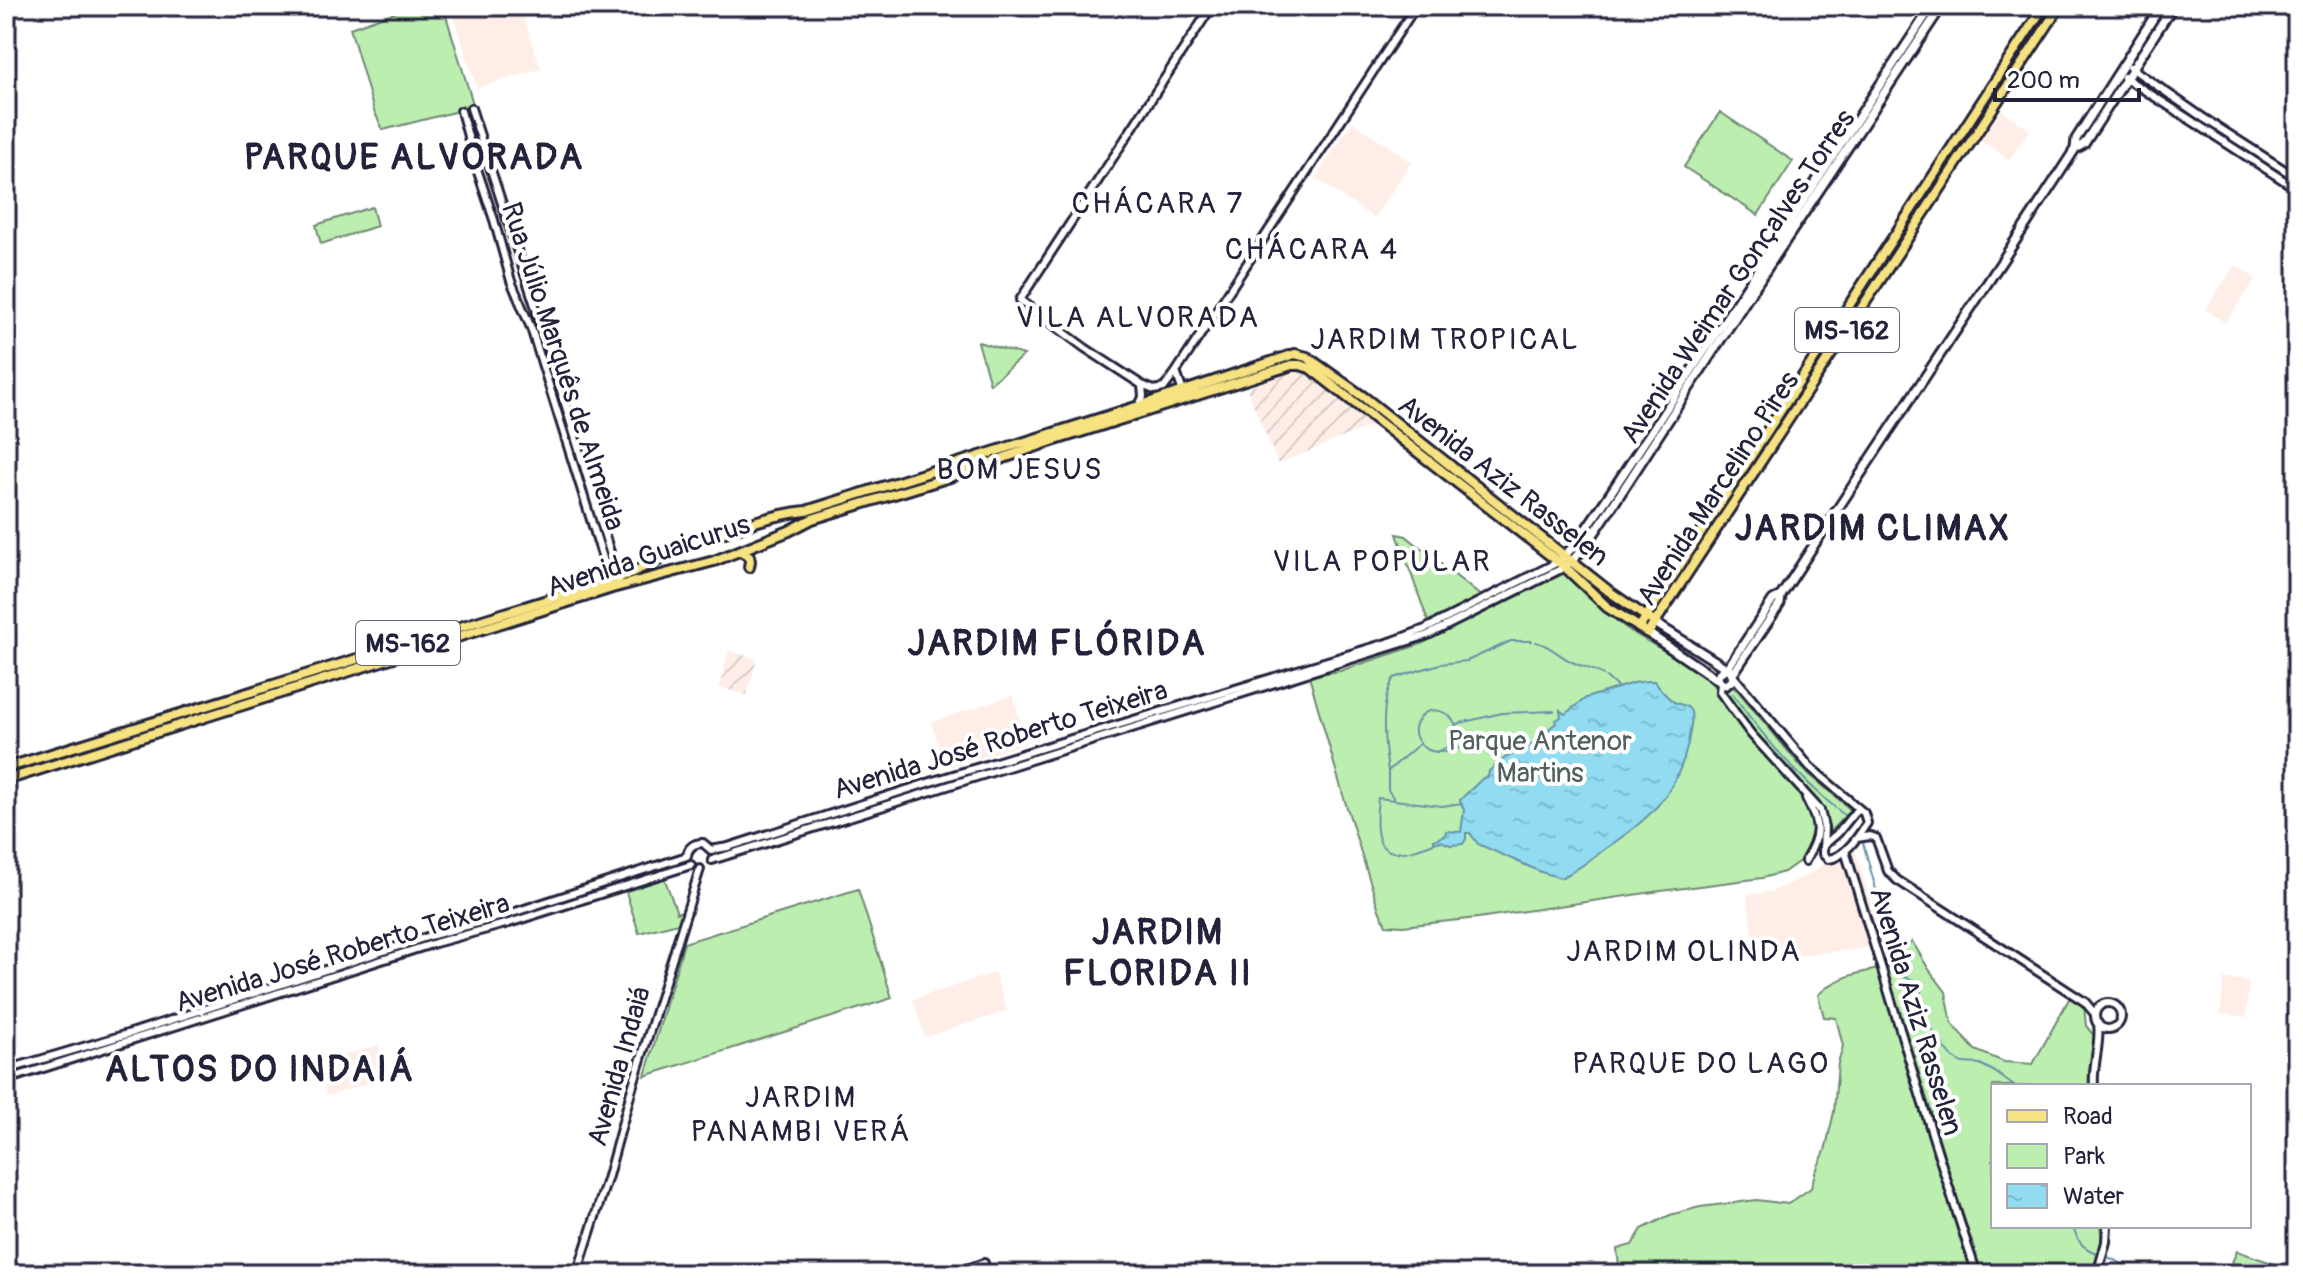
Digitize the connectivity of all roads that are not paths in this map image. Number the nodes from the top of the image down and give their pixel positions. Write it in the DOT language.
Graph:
graph roads {
  1 [pos="1212,6"];
  2 [pos="1416,6"];
  3 [pos="1932,6"];
  4 [pos="1942,6"];
  5 [pos="2044,6"];
  6 [pos="2060,6"];
  7 [pos="2161,6"];
  8 [pos="2173,6"];
  9 [pos="2128,66"];
  10 [pos="2118,72"];
  11 [pos="2126,78"];
  12 [pos="471,108"];
  13 [pos="461,111"];
  14 [pos="2075,149"];
  15 [pos="2297,178"];
  16 [pos="2297,189"];
  17 [pos="1295,354"];
  18 [pos="1300,365"];
  19 [pos="1176,372"];
  20 [pos="1142,385"];
  21 [pos="1184,395"];
  22 [pos="1139,406"];
  23 [pos="785,513"];
  24 [pos="789,531"];
  25 [pos="705,540"];
  26 [pos="741,551"];
  27 [pos="714,561"];
  28 [pos="1565,561"];
  29 [pos="749,567"];
  30 [pos="615,583"];
  31 [pos="1646,616"];
  32 [pos="1655,623"];
  33 [pos="1639,628"];
  34 [pos="1648,633"];
  35 [pos="1730,672"];
  36 [pos="1720,682"];
  37 [pos="6,768"];
  38 [pos="6,780"];
  39 [pos="1804,795"];
  40 [pos="1858,808"];
  41 [pos="1855,839"];
  42 [pos="748,845"];
  43 [pos="1823,847"];
  44 [pos="711,850"];
  45 [pos="1845,851"];
  46 [pos="687,856"];
  47 [pos="712,860"];
  48 [pos="1805,861"];
  49 [pos="691,865"];
  50 [pos="700,869"];
  51 [pos="2085,1002"];
  52 [pos="2105,1003"];
  53 [pos="2095,1014"];
  54 [pos="2098,1023"];
  55 [pos="2110,1029"];
  56 [pos="2099,1040"];
  57 [pos="6,1070"];
  58 [pos="6,1080"];
  59 [pos="2094,1084"];
  60 [pos="2107,1228"];
  61 [pos="975,1266"];
  62 [pos="577,1274"];
  63 [pos="954,1274"];
  64 [pos="976,1274"];
  65 [pos="986,1274"];
  66 [pos="1977,1274"];
  67 [pos="2097,1274"];
  1 -- 20 [label="street"];
  2 -- 19 [label="street"];
  3 -- 28 [label="main road, Avenida Weimar Gonçalves Torres"];
  4 -- 28 [label="main road, Avenida Weimar Gonçalves Torres"];
  5 -- 31 [label="main road, Avenida Marcelino Pires / MS-162"];
  6 -- 32 [label="main road, Avenida Marcelino Pires / MS-162"];
  7 -- 9 [label="main road"];
  8 -- 9 [label="main road"];
  9 -- 10 [label="main road"];
  9 -- 11 [label="main road"];
  9 -- 15 [label="street"];
  10 -- 11 [label="street"];
  10 -- 14 [label="main road"];
  11 -- 14 [label="main road"];
  11 -- 16 [label="street"];
  12 -- 30 [label="street, Rua Júlio Marquês de Almeida"];
  13 -- 30 [label="street, Rua Júlio Marquês de Almeida"];
  14 -- 35 [label="main road"];
  17 -- 21 [label="main road, Avenida Guaicurus / MS-162"];
  17 -- 28 [label="main road, Avenida Aziz Rasselen / MS-162"];
  18 -- 21 [label="main road, Avenida Guaicurus / MS-162"];
  18 -- 28 [label="main road, Avenida Aziz Rasselen / MS-162"];
  19 -- 20 [label="street"];
  19 -- 21 [label="street"];
  20 -- 22 [label="street"];
  21 -- 22 [label="main road, Avenida Guaicurus / MS-162"];
  21 -- 24 [label="main road, Avenida Guaicurus / MS-162"];
  22 -- 23 [label="main road, Avenida Guaicurus / MS-162"];
  23 -- 24 [label="main road"];
  23 -- 25 [label="main road, Avenida Guaicurus / MS-162"];
  24 -- 26 [label="main road, Avenida Guaicurus / MS-162"];
  25 -- 27 [label="main road"];
  25 -- 30 [label="main road, Avenida Guaicurus / MS-162"];
  26 -- 27 [label="main road, Avenida Guaicurus / MS-162"];
  26 -- 29 [label="main road"];
  27 -- 30 [label="main road, Avenida Guaicurus / MS-162"];
  28 -- 31 [label="main road, Avenida Aziz Rasselen / MS-162"];
  28 -- 33 [label="main road, Avenida Aziz Rasselen / MS-162"];
  28 -- 42 [label="street, Avenida José Roberto Teixeira"];
  30 -- 37 [label="main road, Avenida Guaicurus / MS-162"];
  30 -- 38 [label="main road, Avenida Guaicurus / MS-162"];
  31 -- 32 [label="main road, Avenida Aziz Rasselen / MS-162"];
  31 -- 33 [label="main road, Avenida Marcelino Pires / MS-162"];
  32 -- 34 [label="main road, Avenida Marcelino Pires / MS-162"];
  32 -- 35 [label="main road, Avenida Aziz Rasselen"];
  33 -- 34 [label="main road, Avenida Aziz Rasselen / MS-162"];
  34 -- 36 [label="main road, Avenida Aziz Rasselen"];
  35 -- 36 [label="main road"];
  35 -- 36 [label="main road"];
  35 -- 40 [label="street"];
  36 -- 39 [label="street, Avenida Aziz Rasselen"];
  39 -- 43 [label="street, Avenida Aziz Rasselen"];
  39 -- 48 [label="street"];
  40 -- 41 [label="street"];
  40 -- 43 [label="street"];
  41 -- 45 [label="street"];
  41 -- 51 [label="street"];
  42 -- 44 [label="street, Avenida José Roberto Teixeira"];
  42 -- 47 [label="street, Avenida José Roberto Teixeira"];
  43 -- 45 [label="street, Avenida Aziz Rasselen"];
  44 -- 46 [label="street, Avenida José Roberto Teixeira"];
  44 -- 47 [label="street"];
  45 -- 66 [label="street, Avenida Aziz Rasselen"];
  46 -- 49 [label="street"];
  46 -- 57 [label="street, Avenida José Roberto Teixeira"];
  47 -- 50 [label="street, Avenida José Roberto Teixeira"];
  49 -- 50 [label="street"];
  49 -- 58 [label="street, Avenida José Roberto Teixeira"];
  50 -- 62 [label="street, Avenida Indaiá"];
  51 -- 52 [label="street"];
  51 -- 53 [label="street"];
  52 -- 53 [label="street"];
  52 -- 55 [label="street"];
  53 -- 54 [label="street"];
  54 -- 55 [label="street"];
  54 -- 56 [label="street"];
  55 -- 56 [label="street"];
  56 -- 59 [label="street"];
  60 -- 67 [label="street"];
  61 -- 63 [label="street"];
  61 -- 64 [label="street"];
  61 -- 65 [label="street"];
}
